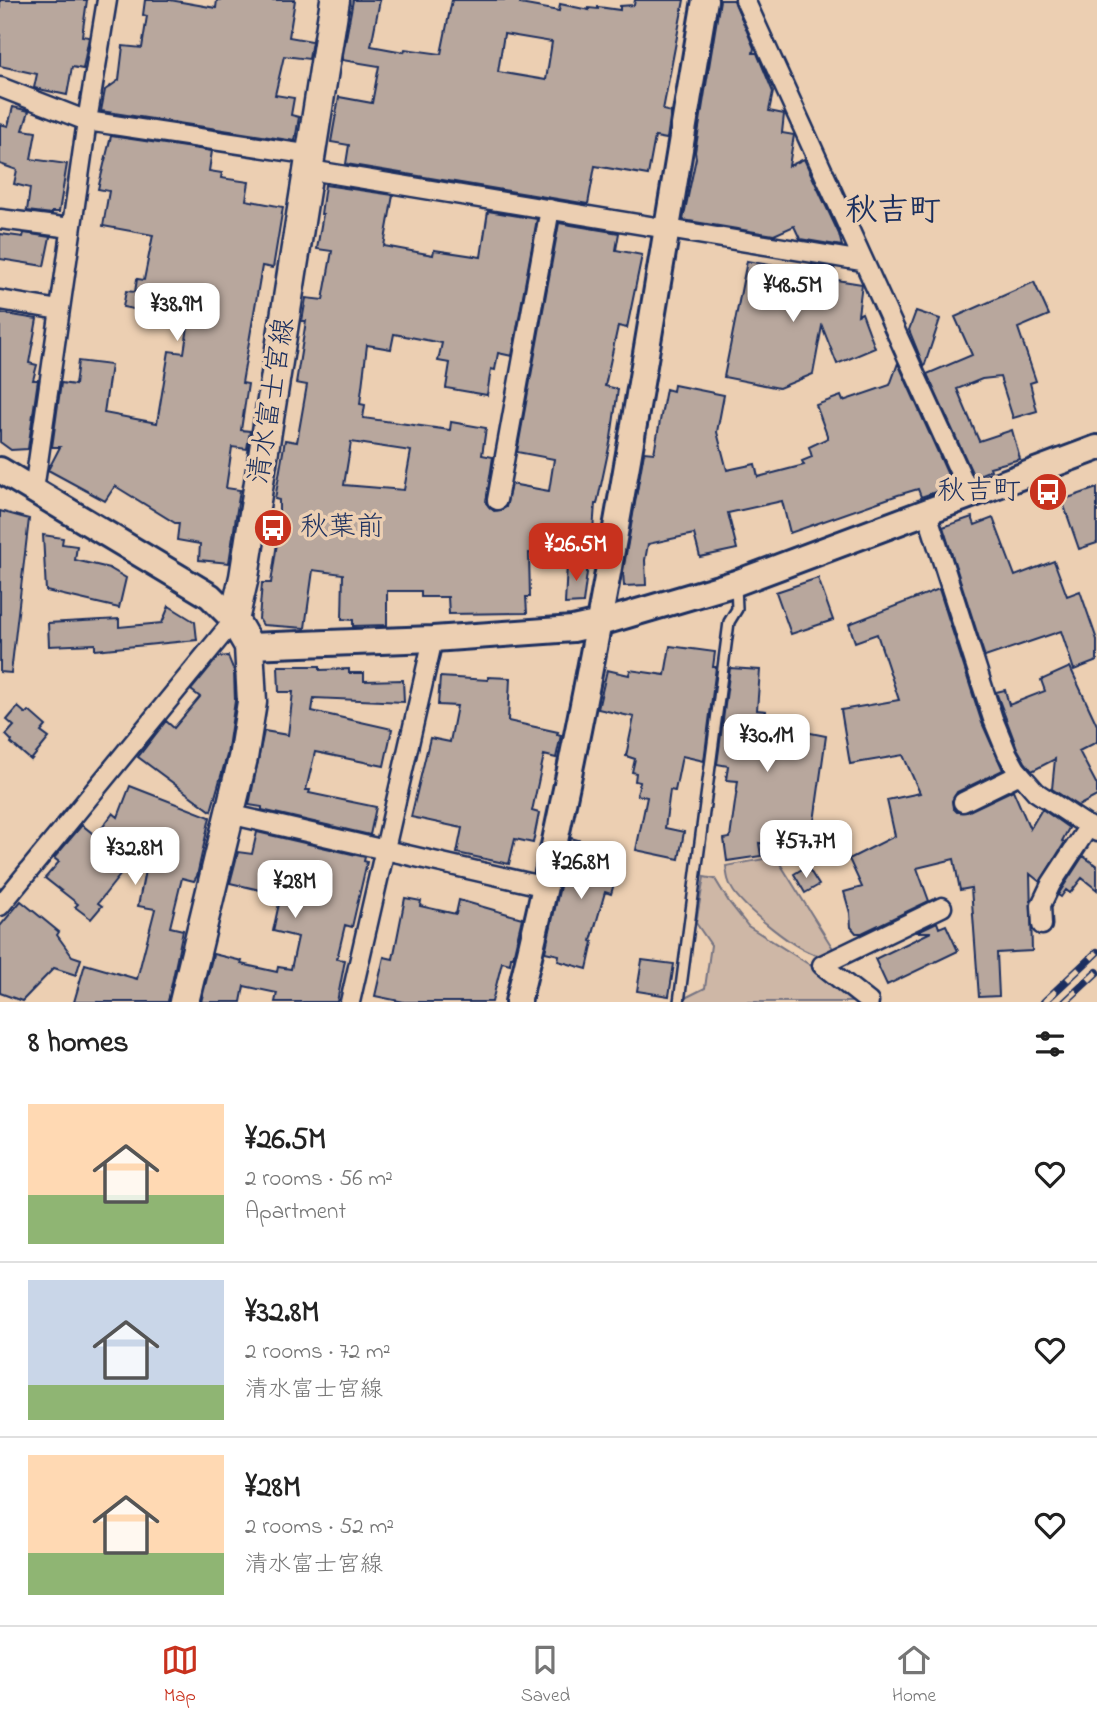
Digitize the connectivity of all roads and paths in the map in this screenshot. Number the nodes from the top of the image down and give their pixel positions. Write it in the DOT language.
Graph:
graph roads {
  1 [pos="107,0"];
  2 [pos="335,0"];
  3 [pos="705,0"];
  4 [pos="745,0"];
  5 [pos="0,88"];
  6 [pos="87,121"];
  7 [pos="311,162"];
  8 [pos="550,209"];
  9 [pos="0,219"];
  10 [pos="71,228"];
  11 [pos="666,228"];
  12 [pos="862,261"];
  13 [pos="0,300"];
  14 [pos="59,310"];
  15 [pos="1097,448"];
  16 [pos="0,470"];
  17 [pos="34,490"];
  18 [pos="971,497"];
  19 [pos="497,500"];
  20 [pos="927,513"];
  21 [pos="736,583"];
  22 [pos="234,620"];
  23 [pos="600,623"];
  24 [pos="433,639"];
  25 [pos="250,646"];
  26 [pos="1020,774"];
  27 [pos="963,802"];
  28 [pos="229,814"];
  29 [pos="1093,829"];
  30 [pos="384,850"];
  31 [pos="546,887"];
  32 [pos="0,906"];
  33 [pos="942,907"];
  34 [pos="1042,925"];
  35 [pos="184,1002"];
  36 [pos="350,1002"];
  37 [pos="518,1002"];
  38 [pos="679,1002"];
  39 [pos="869,1002"];
  1 -- 6 [label="street"];
  2 -- 7 [label="main road, 清水富士宮線"];
  3 -- 11 [label="street"];
  4 -- 12 [label="street"];
  5 -- 6 [label="street"];
  6 -- 7 [label="street"];
  6 -- 10 [label="street"];
  7 -- 8 [label="street"];
  7 -- 22 [label="main road, 清水富士宮線"];
  8 -- 11 [label="street"];
  8 -- 19 [label="street"];
  9 -- 10 [label="street"];
  10 -- 14 [label="street"];
  11 -- 12 [label="street"];
  11 -- 23 [label="street"];
  12 -- 18 [label="street"];
  13 -- 14 [label="street"];
  14 -- 17 [label="street"];
  15 -- 18 [label="street"];
  16 -- 17 [label="street"];
  17 -- 22 [label="street"];
  18 -- 20 [label="street"];
  20 -- 21 [label="street"];
  20 -- 26 [label="street"];
  21 -- 23 [label="street"];
  21 -- 38 [label="lane"];
  22 -- 25 [label="main road"];
  22 -- 32 [label="street"];
  23 -- 24 [label="street"];
  23 -- 31 [label="street"];
  24 -- 25 [label="street"];
  24 -- 30 [label="street"];
  25 -- 28 [label="main road"];
  26 -- 27 [label="street"];
  26 -- 29 [label="street"];
  28 -- 30 [label="street"];
  28 -- 35 [label="main road"];
  29 -- 34 [label="street"];
  30 -- 31 [label="street"];
  30 -- 36 [label="street"];
  31 -- 37 [label="street"];
  33 -- 39 [label="street"];
}
